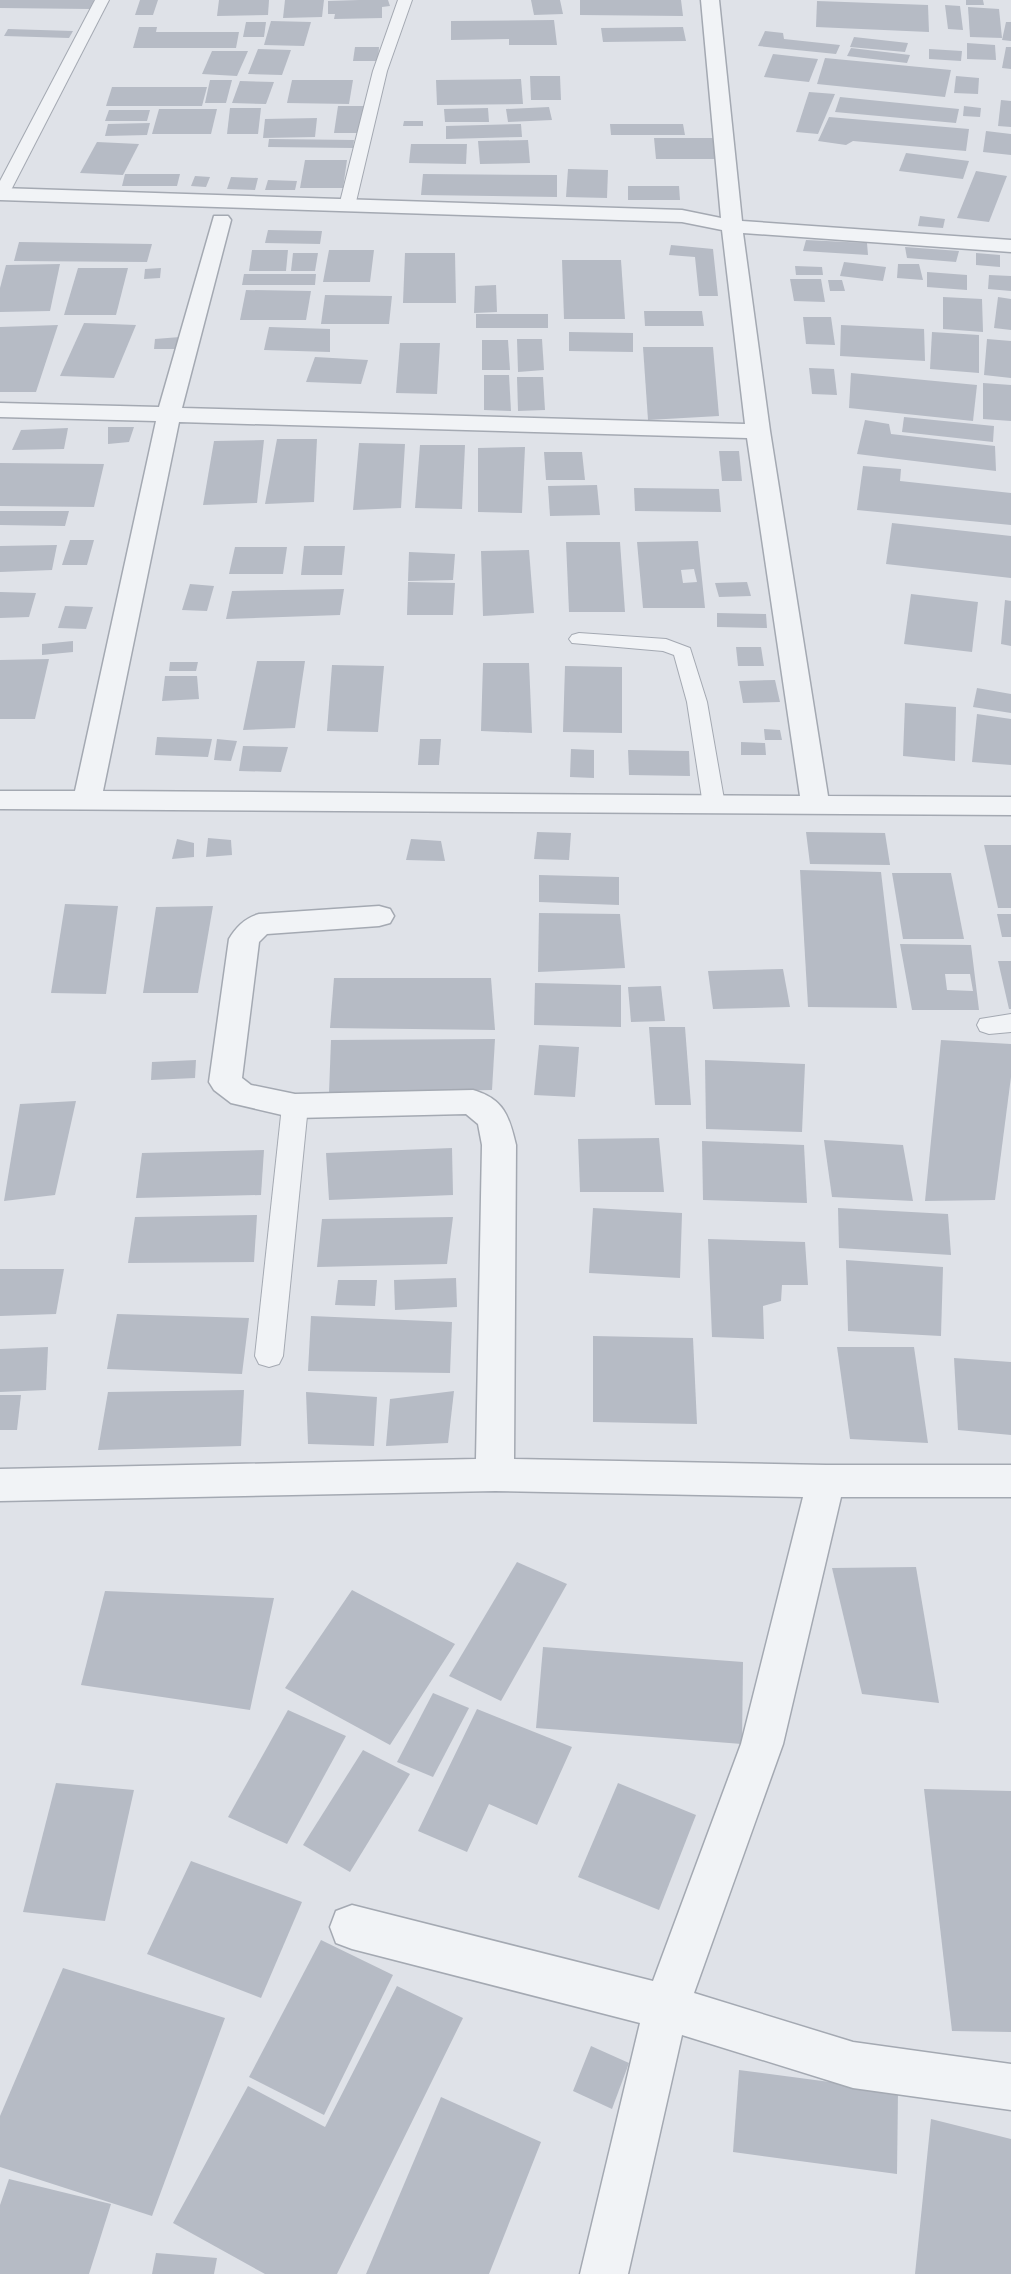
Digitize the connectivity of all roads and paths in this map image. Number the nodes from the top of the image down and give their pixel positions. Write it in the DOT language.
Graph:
graph roads {
  1 [pos="102,0"];
  2 [pos="405,0"];
  3 [pos="710,0"];
  4 [pos="1,194"];
  5 [pos="347,206"];
  6 [pos="128,218"];
  7 [pos="221,220"];
  8 [pos="254,222"];
  9 [pos="732,226"];
  10 [pos="531,231"];
  11 [pos="1011,246"];
  12 [pos="0,410"];
  13 [pos="169,413"];
  14 [pos="758,431"];
  15 [pos="579,639"];
  16 [pos="0,800"];
  17 [pos="87,800"];
  18 [pos="815,803"];
  19 [pos="714,805"];
  20 [pos="1011,806"];
  21 [pos="379,916"];
  22 [pos="296,1106"];
  23 [pos="269,1356"];
  24 [pos="495,1475"];
  25 [pos="826,1481"];
  26 [pos="1011,1481"];
  27 [pos="0,1485"];
  28 [pos="352,1927"];
  29 [pos="666,2007"];
  30 [pos="1011,2087"];
  31 [pos="604,2274"];
  1 -- 4 [label="lane"];
  2 -- 5 [label="lane"];
  3 -- 9 [label="street"];
  4 -- 5 [label="street"];
  5 -- 9 [label="street"];
  6 -- 7 [label="street"];
  7 -- 8 [label="street"];
  7 -- 13 [label="street"];
  9 -- 10 [label="street"];
  9 -- 11 [label="street"];
  9 -- 14 [label="street"];
  12 -- 13 [label="street"];
  13 -- 14 [label="street"];
  13 -- 17 [label="street"];
  14 -- 18 [label="street"];
  15 -- 19 [label="lane"];
  16 -- 17 [label="street"];
  17 -- 19 [label="street"];
  18 -- 19 [label="street"];
  18 -- 20 [label="street"];
  21 -- 22 [label="street"];
  22 -- 23 [label="lane"];
  22 -- 24 [label="street"];
  24 -- 25 [label="street"];
  24 -- 27 [label="street"];
  25 -- 26 [label="street"];
  25 -- 29 [label="street"];
  28 -- 29 [label="street"];
  29 -- 30 [label="street"];
  29 -- 31 [label="street"];
}
